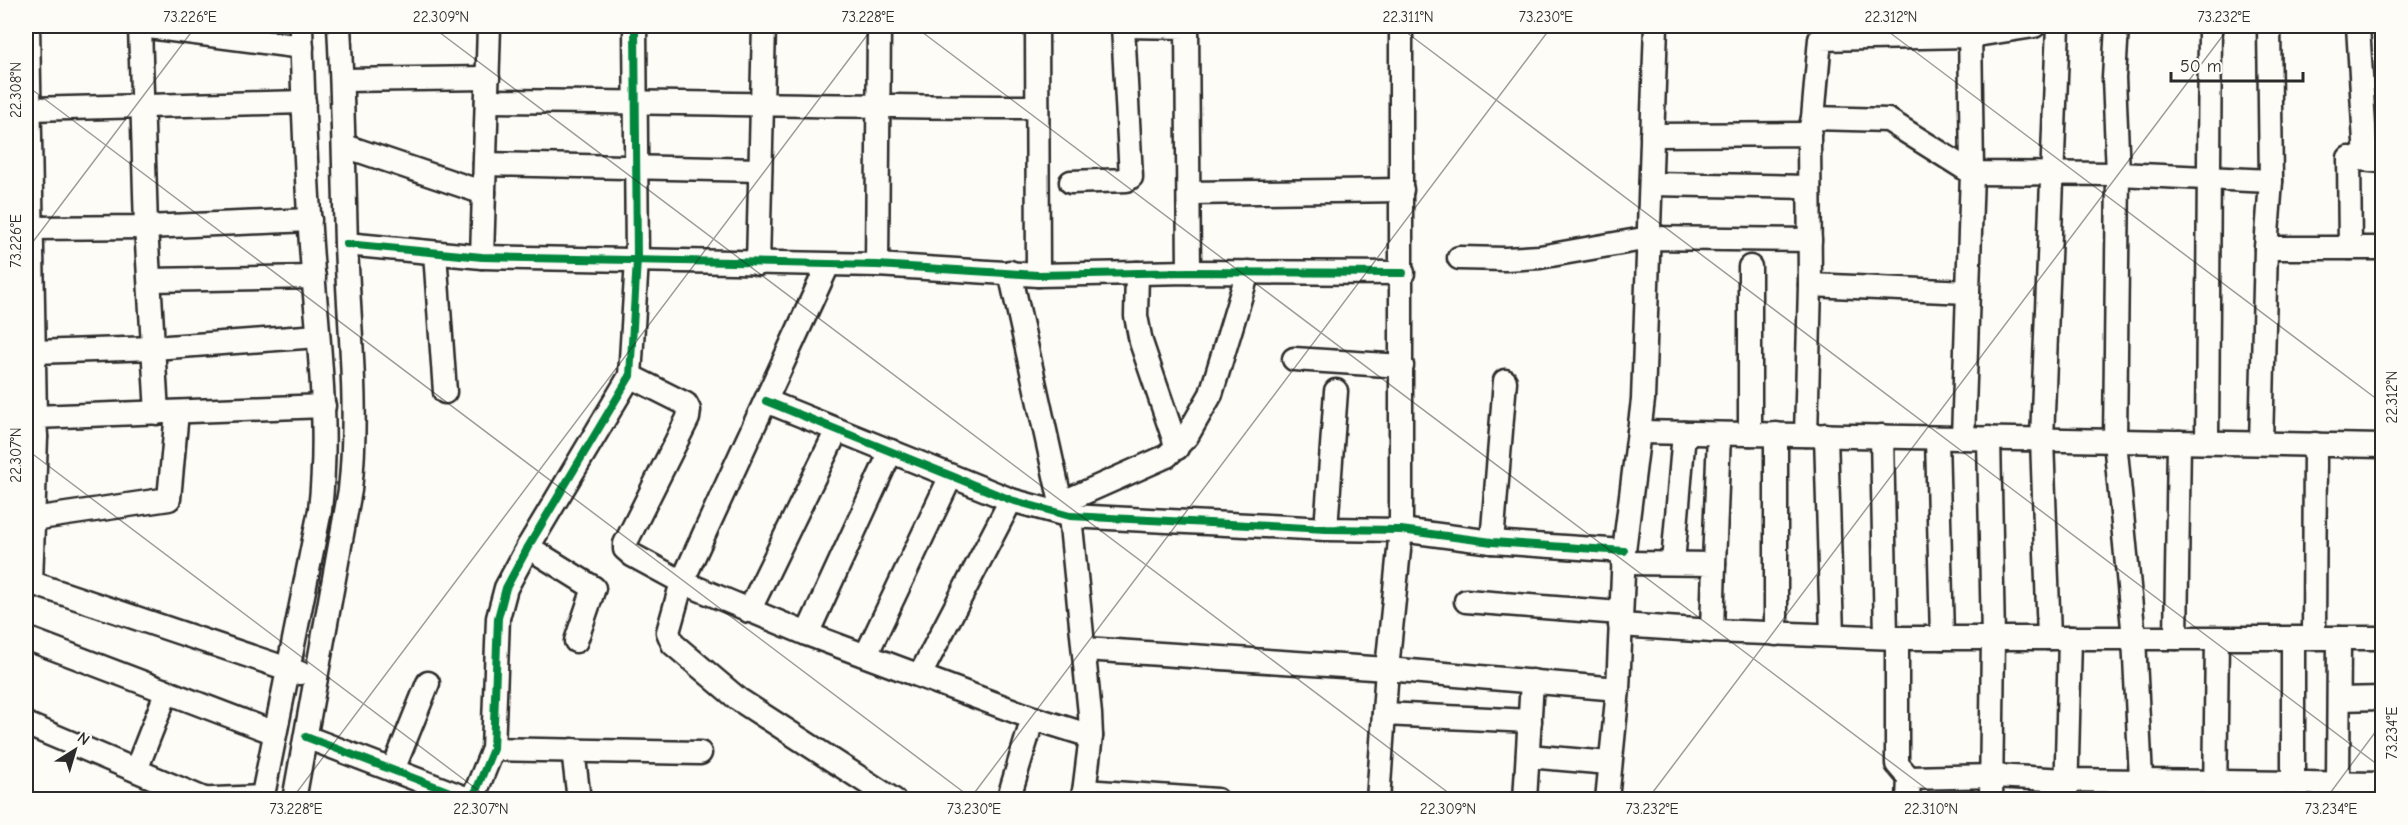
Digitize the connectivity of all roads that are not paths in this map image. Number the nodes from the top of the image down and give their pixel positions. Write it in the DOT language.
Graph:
graph roads {
  1 [pos="28,26"];
  2 [pos="140,26"];
  3 [pos="339,26"];
  4 [pos="489,26"];
  5 [pos="635,26"];
  6 [pos="765,26"];
  7 [pos="879,26"];
  8 [pos="1037,26"];
  9 [pos="1124,26"];
  10 [pos="1130,26"];
  11 [pos="1187,26"];
  12 [pos="1401,26"];
  13 [pos="1656,26"];
  14 [pos="2034,26"];
  15 [pos="2058,26"];
  16 [pos="2118,26"];
  17 [pos="2210,26"];
  18 [pos="2269,26"];
  19 [pos="2358,26"];
  20 [pos="1901,31"];
  21 [pos="1970,31"];
  22 [pos="1820,32"];
  23 [pos="301,36"];
  24 [pos="488,78"];
  25 [pos="342,80"];
  26 [pos="487,101"];
  27 [pos="304,102"];
  28 [pos="636,102"];
  29 [pos="762,103"];
  30 [pos="142,106"];
  31 [pos="878,107"];
  32 [pos="1037,107"];
  33 [pos="30,109"];
  34 [pos="1811,126"];
  35 [pos="1652,135"];
  36 [pos="345,146"];
  37 [pos="28,149"];
  38 [pos="2374,160"];
  39 [pos="485,164"];
  40 [pos="636,167"];
  41 [pos="760,170"];
  42 [pos="1972,173"];
  43 [pos="2052,174"];
  44 [pos="2118,174"];
  45 [pos="2207,178"];
  46 [pos="2271,181"];
  47 [pos="1071,182"];
  48 [pos="1651,184"];
  49 [pos="1809,187"];
  50 [pos="1402,190"];
  51 [pos="484,193"];
  52 [pos="1189,193"];
  53 [pos="310,220"];
  54 [pos="146,227"];
  55 [pos="32,228"];
  56 [pos="1649,238"];
  57 [pos="1809,240"];
  58 [pos="346,244"];
  59 [pos="2266,248"];
  60 [pos="2350,248"];
  61 [pos="2382,248"];
  62 [pos="435,253"];
  63 [pos="482,257"];
  64 [pos="1459,258"];
  65 [pos="637,260"];
  66 [pos="758,264"];
  67 [pos="828,265"];
  68 [pos="877,265"];
  69 [pos="1750,267"];
  70 [pos="1010,272"];
  71 [pos="1189,272"];
  72 [pos="1248,272"];
  73 [pos="1137,273"];
  74 [pos="1402,273"];
  75 [pos="29,274"];
  76 [pos="1038,275"];
  77 [pos="314,277"];
  78 [pos="150,280"];
  79 [pos="1810,285"];
  80 [pos="1968,292"];
  81 [pos="318,336"];
  82 [pos="154,348"];
  83 [pos="34,352"];
  84 [pos="1294,359"];
  85 [pos="1402,366"];
  86 [pos="630,376"];
  87 [pos="1505,381"];
  88 [pos="1336,391"];
  89 [pos="446,392"];
  90 [pos="766,401"];
  91 [pos="324,406"];
  92 [pos="167,413"];
  93 [pos="32,430"];
  94 [pos="837,430"];
  95 [pos="1638,432"];
  96 [pos="1684,433"];
  97 [pos="1719,434"];
  98 [pos="1750,434"];
  99 [pos="1776,434"];
  100 [pos="1816,435"];
  101 [pos="1881,436"];
  102 [pos="1937,438"];
  103 [pos="1963,438"];
  104 [pos="1989,438"];
  105 [pos="2042,439"];
  106 [pos="2115,441"];
  107 [pos="2180,442"];
  108 [pos="2207,442"];
  109 [pos="2261,443"];
  110 [pos="2315,444"];
  111 [pos="2382,446"];
  112 [pos="1177,448"];
  113 [pos="891,452"];
  114 [pos="951,476"];
  115 [pos="1011,500"];
  116 [pos="1065,509"];
  117 [pos="29,520"];
  118 [pos="1326,529"];
  119 [pos="1401,530"];
  120 [pos="1492,542"];
  121 [pos="528,548"];
  122 [pos="1624,557"];
  123 [pos="1673,563"];
  124 [pos="1714,564"];
  125 [pos="28,582"];
  126 [pos="682,582"];
  127 [pos="1466,601"];
  128 [pos="749,611"];
  129 [pos="1620,619"];
  130 [pos="1712,631"];
  131 [pos="807,634"];
  132 [pos="1776,634"];
  133 [pos="1832,635"];
  134 [pos="26,638"];
  135 [pos="1891,638"];
  136 [pos="1942,638"];
  137 [pos="1993,638"];
  138 [pos="2060,638"];
  139 [pos="2134,638"];
  140 [pos="2176,638"];
  141 [pos="2339,638"];
  142 [pos="2382,638"];
  143 [pos="2217,639"];
  144 [pos="2303,639"];
  145 [pos="576,641"];
  146 [pos="1085,648"];
  147 [pos="866,655"];
  148 [pos="287,668"];
  149 [pos="1387,669"];
  150 [pos="920,675"];
  151 [pos="316,678"];
  152 [pos="1532,681"];
  153 [pos="428,683"];
  154 [pos="1618,689"];
  155 [pos="167,691"];
  156 [pos="2382,698"];
  157 [pos="2339,699"];
  158 [pos="1384,714"];
  159 [pos="1033,718"];
  160 [pos="1530,721"];
  161 [pos="26,724"];
  162 [pos="275,733"];
  163 [pos="306,736"];
  164 [pos="1090,736"];
  165 [pos="493,748"];
  166 [pos="573,750"];
  167 [pos="700,753"];
  168 [pos="1528,756"];
  169 [pos="1609,763"];
  170 [pos="136,770"];
  171 [pos="393,770"];
  172 [pos="1993,777"];
  173 [pos="2141,780"];
  174 [pos="2293,783"];
  175 [pos="2338,784"];
  176 [pos="1909,789"];
  177 [pos="2373,789"];
  178 [pos="2067,790"];
  179 [pos="2215,791"];
  180 [pos="1083,795"];
  181 [pos="263,798"];
  182 [pos="204,799"];
  183 [pos="190,800"];
  184 [pos="294,800"];
  185 [pos="579,800"];
  186 [pos="894,800"];
  187 [pos="1008,800"];
  188 [pos="1217,800"];
  189 [pos="1378,800"];
  190 [pos="1525,800"];
  191 [pos="1607,800"];
  192 [pos="1991,800"];
  1 -- 33 [label="street"];
  2 -- 23 [label="street"];
  2 -- 30 [label="street"];
  3 -- 25 [label="street"];
  4 -- 24 [label="street"];
  5 -- 28 [label="street"];
  6 -- 29 [label="street"];
  7 -- 31 [label="street"];
  8 -- 32 [label="street"];
  9 -- 10 [label="street"];
  9 -- 47 [label="street"];
  10 -- 11 [label="street"];
  11 -- 52 [label="street"];
  12 -- 50 [label="street"];
  13 -- 35 [label="street"];
  14 -- 21 [label="street"];
  15 -- 43 [label="street"];
  16 -- 44 [label="street"];
  17 -- 45 [label="street"];
  18 -- 46 [label="street"];
  19 -- 38 [label="street"];
  20 -- 21 [label="street"];
  20 -- 22 [label="street"];
  21 -- 42 [label="street"];
  22 -- 34 [label="street"];
  23 -- 27 [label="street"];
  24 -- 25 [label="street"];
  24 -- 26 [label="street"];
  25 -- 36 [label="street"];
  26 -- 28 [label="street"];
  26 -- 39 [label="street"];
  27 -- 30 [label="street"];
  27 -- 53 [label="street"];
  28 -- 29 [label="street"];
  28 -- 40 [label="street"];
  29 -- 31 [label="street"];
  29 -- 41 [label="street"];
  30 -- 33 [label="street"];
  30 -- 54 [label="street"];
  31 -- 32 [label="street"];
  31 -- 68 [label="street"];
  32 -- 76 [label="street"];
  33 -- 37 [label="street"];
  34 -- 35 [label="street"];
  34 -- 42 [label="street"];
  34 -- 49 [label="street"];
  35 -- 48 [label="street"];
  36 -- 51 [label="street"];
  36 -- 58 [label="street"];
  37 -- 55 [label="street"];
  38 -- 60 [label="street"];
  39 -- 40 [label="street"];
  39 -- 51 [label="street"];
  40 -- 41 [label="street"];
  40 -- 65 [label="street"];
  41 -- 66 [label="street"];
  42 -- 43 [label="street"];
  42 -- 80 [label="street"];
  43 -- 44 [label="street"];
  43 -- 105 [label="street"];
  44 -- 45 [label="street"];
  44 -- 106 [label="street"];
  45 -- 46 [label="street"];
  45 -- 108 [label="street"];
  46 -- 59 [label="street"];
  48 -- 49 [label="street"];
  48 -- 56 [label="street"];
  49 -- 57 [label="street"];
  50 -- 52 [label="street"];
  50 -- 74 [label="street"];
  51 -- 63 [label="street"];
  52 -- 71 [label="street"];
  53 -- 54 [label="street"];
  53 -- 77 [label="street"];
  54 -- 55 [label="street"];
  54 -- 78 [label="street"];
  55 -- 75 [label="street"];
  56 -- 57 [label="street"];
  56 -- 64 [label="street"];
  56 -- 95 [label="street"];
  57 -- 79 [label="street"];
  58 -- 62 [label="street"];
  58 -- 151 [label="street"];
  59 -- 60 [label="street"];
  59 -- 109 [label="street"];
  60 -- 61 [label="street"];
  62 -- 63 [label="street"];
  62 -- 89 [label="street"];
  63 -- 65 [label="street"];
  65 -- 66 [label="street"];
  65 -- 86 [label="street"];
  66 -- 67 [label="street"];
  67 -- 68 [label="street"];
  67 -- 90 [label="street"];
  68 -- 70 [label="street"];
  69 -- 98 [label="street"];
  70 -- 76 [label="street"];
  70 -- 116 [label="street"];
  71 -- 72 [label="street"];
  71 -- 73 [label="street"];
  72 -- 74 [label="street"];
  72 -- 112 [label="street"];
  73 -- 76 [label="street"];
  73 -- 112 [label="street"];
  74 -- 85 [label="street"];
  75 -- 83 [label="street"];
  77 -- 78 [label="street"];
  77 -- 81 [label="street"];
  78 -- 82 [label="street"];
  79 -- 80 [label="street"];
  79 -- 100 [label="street"];
  80 -- 103 [label="street"];
  81 -- 82 [label="street"];
  81 -- 91 [label="street"];
  82 -- 83 [label="street"];
  82 -- 92 [label="street"];
  83 -- 93 [label="street"];
  84 -- 85 [label="street"];
  85 -- 119 [label="street"];
  86 -- 121 [label="street"];
  86 -- 126 [label="street"];
  87 -- 120 [label="street"];
  88 -- 118 [label="street"];
  90 -- 94 [label="street"];
  90 -- 126 [label="street"];
  91 -- 92 [label="street"];
  91 -- 148 [label="street"];
  92 -- 93 [label="street"];
  92 -- 117 [label="street"];
  93 -- 117 [label="street"];
  94 -- 113 [label="street"];
  94 -- 128 [label="street"];
  95 -- 96 [label="street"];
  95 -- 122 [label="street"];
  96 -- 97 [label="street"];
  96 -- 123 [label="street"];
  97 -- 98 [label="street"];
  97 -- 124 [label="street"];
  98 -- 99 [label="street"];
  99 -- 100 [label="street"];
  99 -- 132 [label="street"];
  100 -- 101 [label="street"];
  100 -- 133 [label="street"];
  101 -- 102 [label="street"];
  101 -- 135 [label="street"];
  102 -- 103 [label="street"];
  102 -- 136 [label="street"];
  103 -- 104 [label="street"];
  104 -- 105 [label="street"];
  104 -- 137 [label="street"];
  105 -- 106 [label="street"];
  105 -- 138 [label="street"];
  106 -- 107 [label="street"];
  106 -- 139 [label="street"];
  107 -- 108 [label="street"];
  107 -- 140 [label="street"];
  108 -- 109 [label="street"];
  109 -- 110 [label="street"];
  110 -- 111 [label="street"];
  110 -- 144 [label="street"];
  112 -- 116 [label="street"];
  113 -- 114 [label="street"];
  113 -- 131 [label="street"];
  114 -- 115 [label="street"];
  114 -- 147 [label="street"];
  115 -- 116 [label="street"];
  115 -- 150 [label="street"];
  116 -- 118 [label="street"];
  116 -- 146 [label="street"];
  117 -- 125 [label="street"];
  118 -- 119 [label="street"];
  119 -- 120 [label="street"];
  119 -- 149 [label="street"];
  120 -- 122 [label="street"];
  121 -- 145 [label="street"];
  121 -- 165 [label="street"];
  122 -- 123 [label="street"];
  122 -- 129 [label="street"];
  123 -- 124 [label="street"];
  124 -- 130 [label="street"];
  125 -- 148 [label="street"];
  126 -- 128 [label="street"];
  126 -- 186 [label="street"];
  127 -- 129 [label="street"];
  128 -- 131 [label="street"];
  129 -- 130 [label="street"];
  129 -- 154 [label="street"];
  130 -- 132 [label="street"];
  131 -- 147 [label="street"];
  132 -- 133 [label="street"];
  133 -- 135 [label="street"];
  134 -- 155 [label="street"];
  135 -- 136 [label="street"];
  135 -- 176 [label="street"];
  136 -- 137 [label="street"];
  137 -- 138 [label="street"];
  137 -- 172 [label="street"];
  138 -- 139 [label="street"];
  138 -- 178 [label="street"];
  139 -- 140 [label="street"];
  139 -- 173 [label="street"];
  140 -- 143 [label="street"];
  141 -- 142 [label="street"];
  141 -- 144 [label="street"];
  141 -- 157 [label="street"];
  143 -- 144 [label="street"];
  143 -- 179 [label="street"];
  144 -- 174 [label="street"];
  146 -- 149 [label="street"];
  146 -- 164 [label="street"];
  147 -- 150 [label="street"];
  148 -- 151 [label="street"];
  148 -- 162 [label="street"];
  149 -- 152 [label="street"];
  149 -- 158 [label="street"];
  150 -- 159 [label="street"];
  151 -- 163 [label="street"];
  152 -- 154 [label="street"];
  152 -- 160 [label="street"];
  153 -- 171 [label="street"];
  154 -- 169 [label="street"];
  155 -- 162 [label="street"];
  155 -- 170 [label="street"];
  156 -- 157 [label="street"];
  157 -- 175 [label="street"];
  158 -- 160 [label="street"];
  158 -- 189 [label="street"];
  159 -- 164 [label="street"];
  159 -- 187 [label="street"];
  160 -- 168 [label="street"];
  161 -- 170 [label="street"];
  162 -- 181 [label="street"];
  163 -- 171 [label="street"];
  163 -- 184 [label="street"];
  164 -- 180 [label="street"];
  165 -- 166 [label="street"];
  165 -- 171 [label="street"];
  166 -- 167 [label="street"];
  166 -- 185 [label="street"];
  168 -- 169 [label="street"];
  168 -- 190 [label="street"];
  169 -- 191 [label="street"];
  170 -- 182 [label="street"];
  172 -- 176 [label="street"];
  172 -- 178 [label="street"];
  172 -- 192 [label="street"];
  173 -- 178 [label="street"];
  173 -- 179 [label="street"];
  174 -- 175 [label="street"];
  174 -- 179 [label="street"];
  175 -- 177 [label="street"];
  180 -- 188 [label="street"];
  181 -- 182 [label="street"];
  182 -- 183 [label="street"];
}
